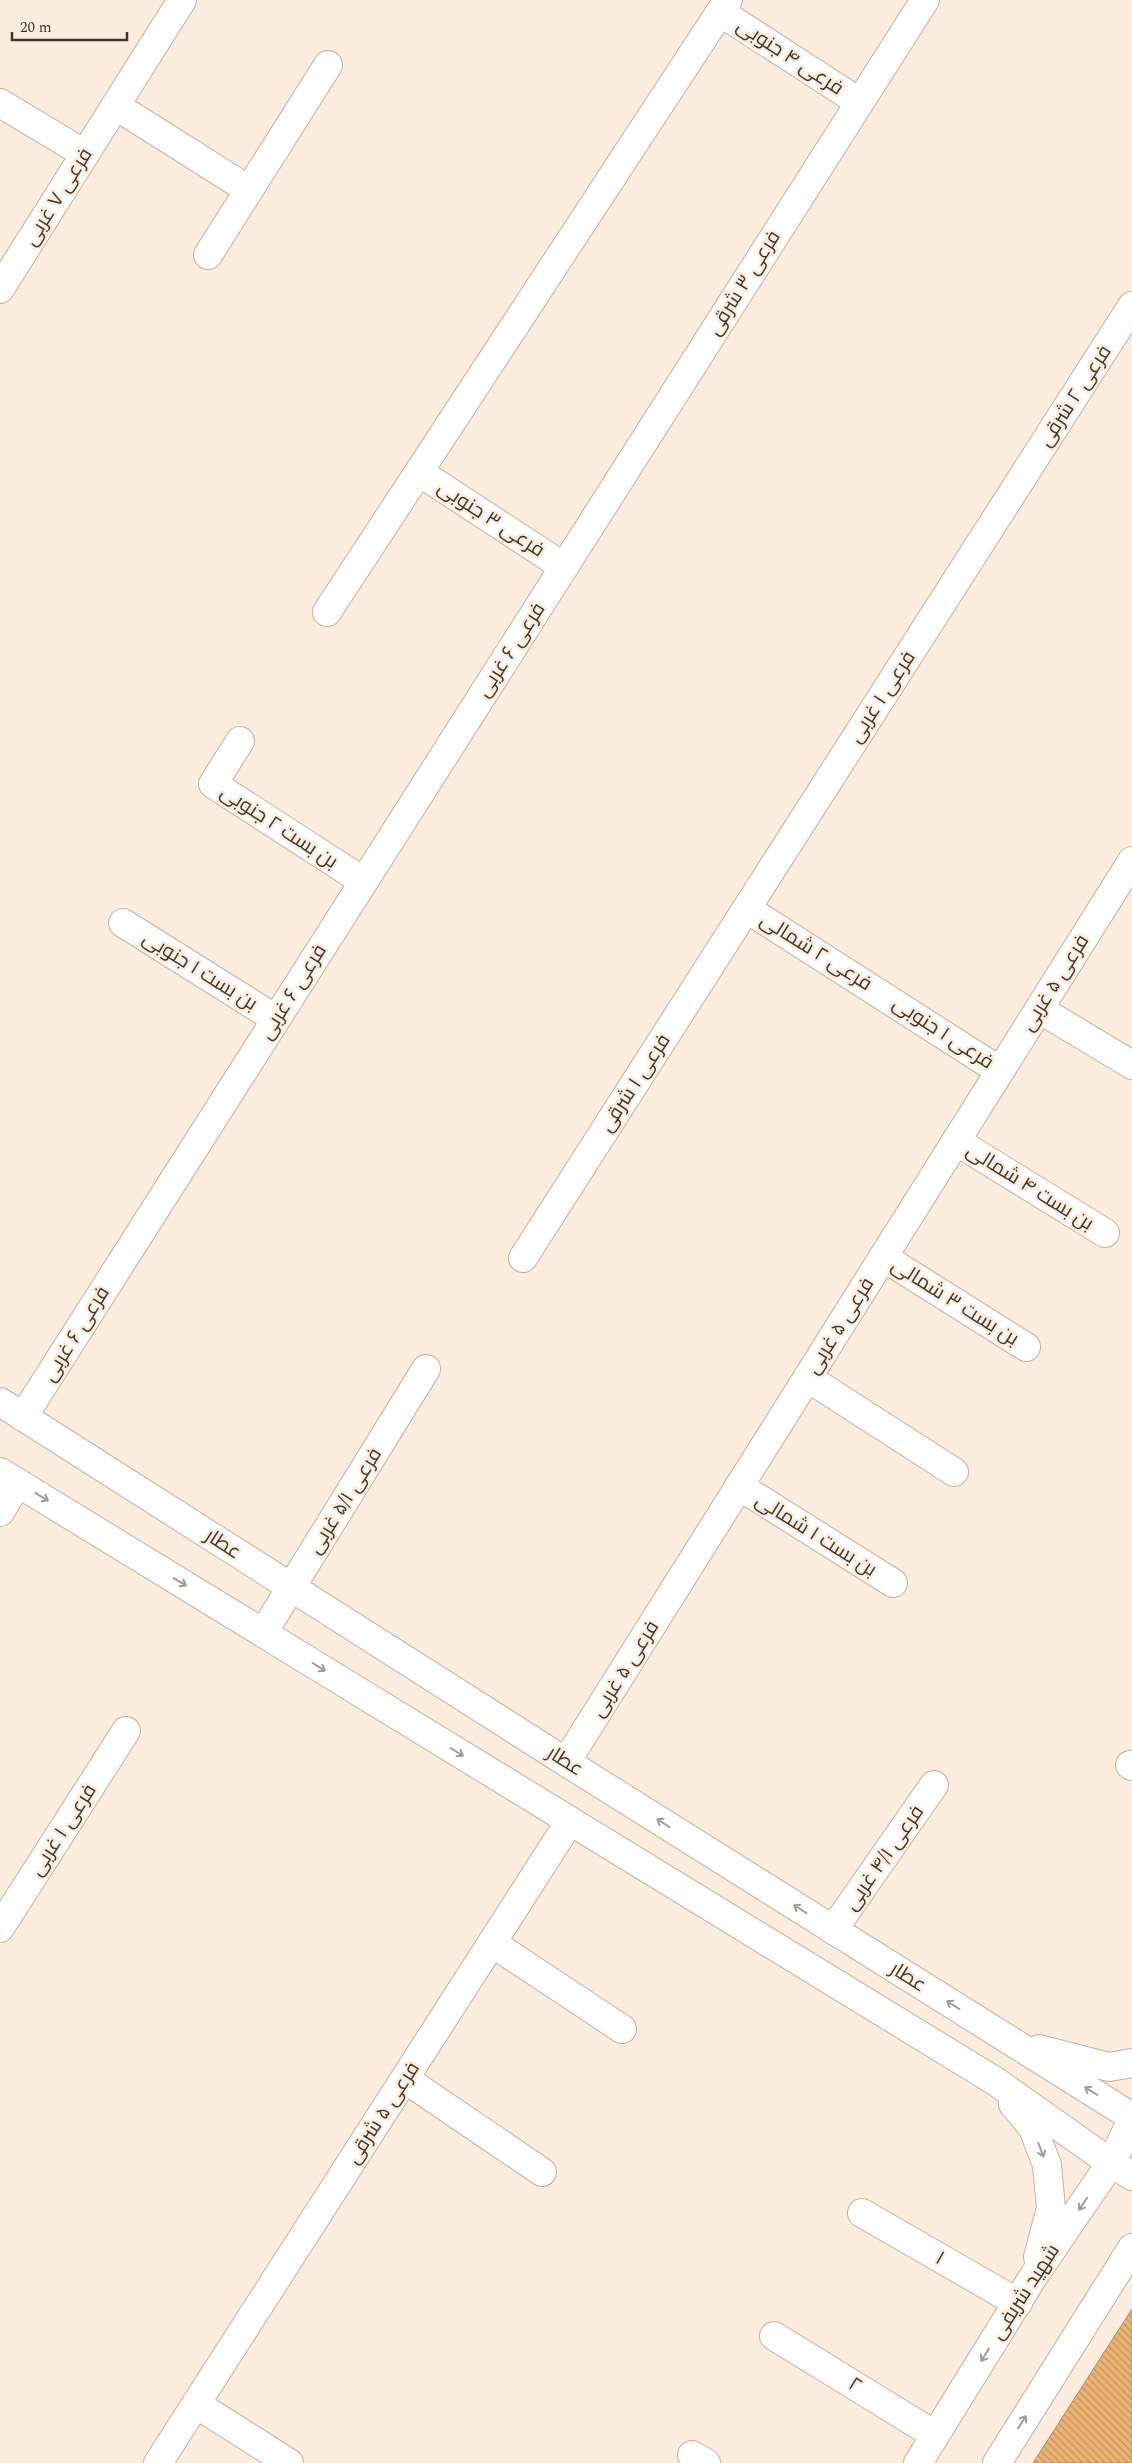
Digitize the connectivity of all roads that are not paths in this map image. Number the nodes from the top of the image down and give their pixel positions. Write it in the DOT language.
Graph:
graph roads {
  1 [pos="182,0"];
  2 [pos="925,0"];
  3 [pos="724,6"];
  4 [pos="328,65"];
  5 [pos="859,102"];
  6 [pos="0,103"];
  7 [pos="116,106"];
  8 [pos="85,154"];
  9 [pos="249,190"];
  10 [pos="208,255"];
  11 [pos="0,289"];
  12 [pos="1132,306"];
  13 [pos="419,472"];
  14 [pos="1018,485"];
  15 [pos="564,567"];
  16 [pos="327,612"];
  17 [pos="240,741"];
  18 [pos="1132,861"];
  19 [pos="362,881"];
  20 [pos="1123,895"];
  21 [pos="747,908"];
  22 [pos="123,923"];
  23 [pos="886,996"];
  24 [pos="1039,1009"];
  25 [pos="276,1019"];
  26 [pos="1132,1065"];
  27 [pos="1000,1071"];
  28 [pos="956,1141"];
  29 [pos="1105,1233"];
  30 [pos="883,1257"];
  31 [pos="523,1258"];
  32 [pos="1026,1347"];
  33 [pos="426,1368"];
  34 [pos="808,1378"];
  35 [pos="0,1402"];
  36 [pos="23,1417"];
  37 [pos="954,1472"];
  38 [pos="9,1478"];
  39 [pos="739,1486"];
  40 [pos="0,1512"];
  41 [pos="893,1583"];
  42 [pos="292,1588"];
  43 [pos="263,1633"];
  44 [pos="126,1731"];
  45 [pos="566,1762"];
  46 [pos="934,1785"];
  47 [pos="570,1821"];
  48 [pos="0,1928"];
  49 [pos="833,1930"];
  50 [pos="492,1943"];
  51 [pos="622,2029"];
  52 [pos="1011,2042"];
  53 [pos="1132,2063"];
  54 [pos="404,2079"];
  55 [pos="995,2081"];
  56 [pos="1132,2118"];
  57 [pos="1121,2170"];
  58 [pos="542,2172"];
  59 [pos="862,2213"];
  60 [pos="1132,2248"];
  61 [pos="1132,2271"];
  62 [pos="1033,2277"];
  63 [pos="1105,2288"];
  64 [pos="1018,2302"];
  65 [pos="774,2336"];
  66 [pos="196,2404"];
  67 [pos="935,2435"];
  68 [pos="1000,2462"];
  69 [pos="158,2463"];
  70 [pos="289,2463"];
  71 [pos="918,2463"];
  1 -- 7 [label="street, فرعی ۷ غربی"];
  2 -- 5 [label="street, فرعی ۳ شرقی"];
  3 -- 5 [label="street, فرعی ۴ جنوبی"];
  3 -- 13 [label="street"];
  4 -- 9 [label="street"];
  5 -- 15 [label="street, فرعی ۳ شرقی"];
  6 -- 8 [label="street"];
  7 -- 8 [label="street, فرعی ۷ غربی"];
  7 -- 9 [label="street"];
  8 -- 11 [label="street, فرعی ۷ غربی"];
  9 -- 10 [label="street"];
  12 -- 14 [label="street, فرعی ۲ شرقی"];
  13 -- 15 [label="street, فرعی ۳ جنوبی"];
  13 -- 16 [label="street"];
  14 -- 21 [label="street, فرعی ۱ غربی"];
  15 -- 19 [label="street, فرعی ۶ غربی"];
  17 -- 19 [label="street, بن بست ۲ جنوبی"];
  18 -- 20 [label="street"];
  19 -- 25 [label="street, فرعی ۶ غربی"];
  20 -- 24 [label="street, فرعی ۵ غربی"];
  21 -- 23 [label="street, فرعی ۲ شمالی"];
  21 -- 31 [label="street, فرعی ۱ شرقی"];
  22 -- 25 [label="street, بن بست ۱ جنوبی"];
  23 -- 27 [label="street, فرعی ۱ جنوبی"];
  24 -- 26 [label="street"];
  24 -- 27 [label="street, فرعی ۵ غربی"];
  25 -- 36 [label="street, فرعی ۶ غربی"];
  27 -- 28 [label="street, فرعی ۵ غربی"];
  28 -- 29 [label="street, بن بست ۴ شمالی"];
  28 -- 30 [label="street, فرعی ۵ غربی"];
  30 -- 32 [label="street, بن بست ۳ شمالی"];
  30 -- 34 [label="street, فرعی ۵ غربی"];
  33 -- 42 [label="street, فرعی ۵/۱ غربی"];
  34 -- 37 [label="street"];
  34 -- 39 [label="street, فرعی ۵ غربی"];
  35 -- 36 [label="street, عطار"];
  36 -- 42 [label="street, عطار"];
  38 -- 40 [label="street"];
  38 -- 43 [label="street, one-way"];
  39 -- 41 [label="street, بن بست ۱ شمالی"];
  39 -- 45 [label="street, فرعی ۵ غربی"];
  42 -- 43 [label="street, فرعی ۵/۱ غربی"];
  42 -- 45 [label="street, عطار"];
  43 -- 47 [label="street, one-way"];
  44 -- 48 [label="street, فرعی ۱ غربی"];
  49 -- 45 [label="street, عطار, one-way"];
  46 -- 49 [label="street, فرعی ۴/۱ غربی"];
  47 -- 50 [label="street, فرعی ۵ شرقی"];
  47 -- 55 [label="street"];
  52 -- 49 [label="street, عطار, one-way"];
  50 -- 51 [label="street"];
  50 -- 54 [label="street, فرعی ۵ شرقی"];
  52 -- 53 [label="street"];
  56 -- 52 [label="street, عطار, one-way"];
  54 -- 58 [label="street"];
  54 -- 66 [label="street, فرعی ۵ شرقی"];
  55 -- 57 [label="street"];
  55 -- 62 [label="street, one-way"];
  56 -- 57 [label="street, شهید شریفی"];
  57 -- 62 [label="street, شهید شریفی, one-way"];
  59 -- 64 [label="street, ۱"];
  60 -- 63 [label="street"];
  61 -- 63 [label="street"];
  62 -- 64 [label="street, شهید شریفی"];
  68 -- 63 [label="street, one-way"];
  64 -- 67 [label="street, شهید شریفی, one-way"];
  65 -- 67 [label="street, ۲"];
  66 -- 69 [label="street, فرعی ۵ شرقی"];
  66 -- 70 [label="street"];
  67 -- 71 [label="street, شهید شریفی"];
}
